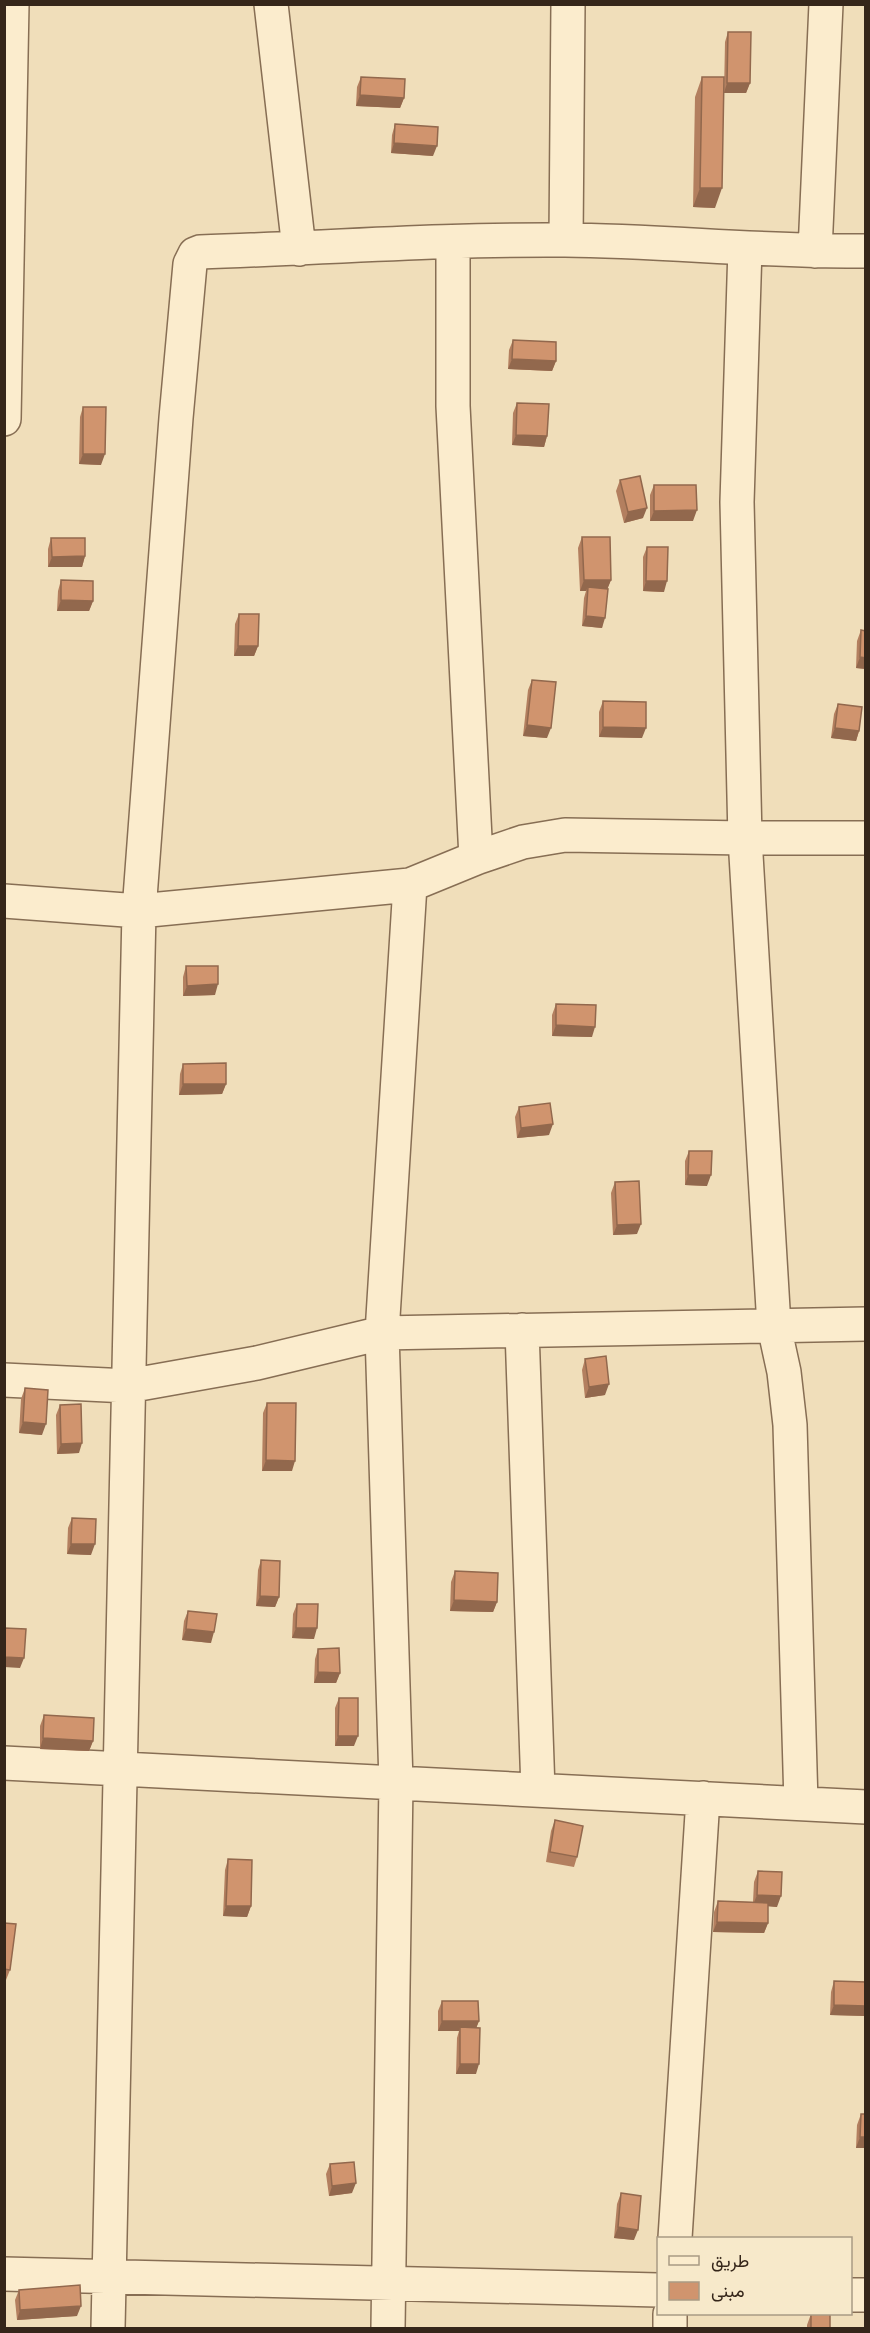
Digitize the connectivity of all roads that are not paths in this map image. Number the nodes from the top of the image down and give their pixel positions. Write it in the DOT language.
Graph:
graph roads {
  1 [pos="12,4"];
  2 [pos="271,4"];
  3 [pos="567,4"];
  4 [pos="826,4"];
  5 [pos="566,240"];
  6 [pos="453,242"];
  7 [pos="745,248"];
  8 [pos="299,249"];
  9 [pos="815,251"];
  10 [pos="866,251"];
  11 [pos="4,419"];
  12 [pos="866,837"];
  13 [pos="745,838"];
  14 [pos="476,858"];
  15 [pos="410,885"];
  16 [pos="4,901"];
  17 [pos="139,911"];
  18 [pos="866,1324"];
  19 [pos="774,1326"];
  20 [pos="522,1330"];
  21 [pos="381,1333"];
  22 [pos="4,1380"];
  23 [pos="128,1386"];
  24 [pos="4,1763"];
  25 [pos="122,1768"];
  26 [pos="396,1782"];
  27 [pos="538,1790"];
  28 [pos="703,1798"];
  29 [pos="801,1803"];
  30 [pos="866,1807"];
  31 [pos="675,2237"];
  32 [pos="4,2274"];
  33 [pos="109,2278"];
  34 [pos="390,2283"];
  35 [pos="657,2290"];
  36 [pos="108,2328"];
  37 [pos="388,2328"];
  1 -- 11 [label="street"];
  2 -- 8 [label="street"];
  3 -- 5 [label="street"];
  4 -- 9 [label="street"];
  5 -- 6 [label="street"];
  5 -- 7 [label="street"];
  6 -- 8 [label="street"];
  6 -- 14 [label="street"];
  7 -- 9 [label="street"];
  7 -- 13 [label="street"];
  8 -- 17 [label="street"];
  9 -- 10 [label="street"];
  12 -- 13 [label="street"];
  13 -- 14 [label="street"];
  13 -- 19 [label="street"];
  14 -- 15 [label="street"];
  15 -- 17 [label="street"];
  15 -- 21 [label="street"];
  16 -- 17 [label="street"];
  17 -- 23 [label="street"];
  18 -- 19 [label="street"];
  19 -- 20 [label="street"];
  19 -- 29 [label="street"];
  20 -- 21 [label="street"];
  20 -- 27 [label="street"];
  21 -- 23 [label="street"];
  21 -- 26 [label="street"];
  22 -- 23 [label="street"];
  23 -- 25 [label="street"];
  24 -- 25 [label="street"];
  25 -- 26 [label="street"];
  25 -- 33 [label="street"];
  26 -- 27 [label="street"];
  26 -- 34 [label="street"];
  27 -- 28 [label="street"];
  28 -- 29 [label="street"];
  28 -- 31 [label="street"];
  29 -- 30 [label="street"];
  32 -- 33 [label="street"];
  33 -- 34 [label="street"];
  33 -- 36 [label="street"];
  34 -- 35 [label="street"];
  34 -- 37 [label="street"];
}
